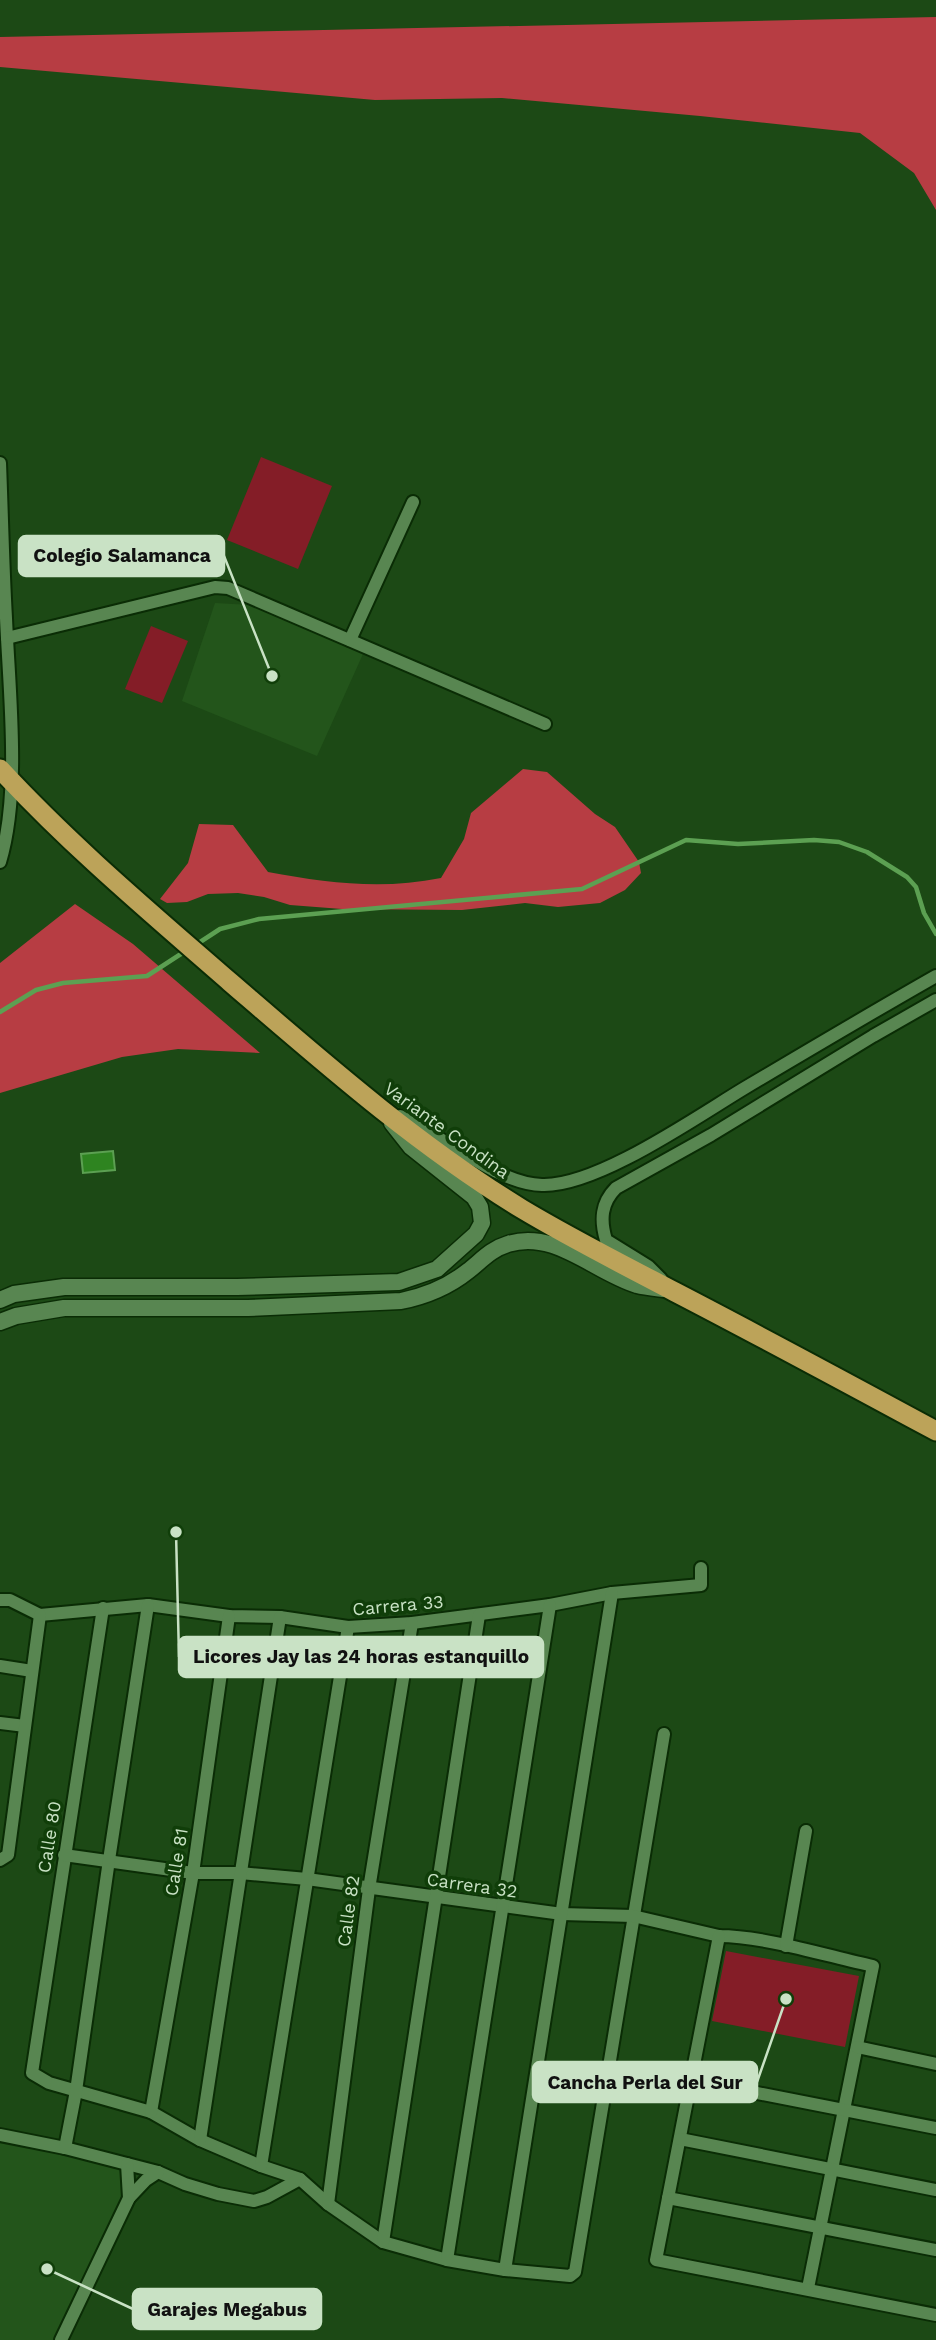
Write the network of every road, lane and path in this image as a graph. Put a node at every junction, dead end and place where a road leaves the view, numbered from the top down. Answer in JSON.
{"nodes":[{"id":1,"x":0,"y":463,"type":"edge"},
{"id":2,"x":413,"y":502,"type":"dead end"},
{"id":3,"x":7,"y":638,"type":"junction"},
{"id":4,"x":350,"y":640,"type":"junction"},
{"id":5,"x":545,"y":724,"type":"dead end"},
{"id":6,"x":6,"y":775,"type":"edge"},
{"id":7,"x":0,"y":862,"type":"edge"},
{"id":8,"x":936,"y":976,"type":"edge"},
{"id":9,"x":936,"y":1000,"type":"edge"},
{"id":10,"x":380,"y":1107,"type":"junction"},
{"id":11,"x":628,"y":1156,"type":"junction"},
{"id":12,"x":638,"y":1174,"type":"junction"},
{"id":13,"x":399,"y":1282,"type":"junction"},
{"id":14,"x":673,"y":1290,"type":"junction"},
{"id":15,"x":0,"y":1300,"type":"edge"},
{"id":16,"x":401,"y":1301,"type":"junction"},
{"id":17,"x":0,"y":1322,"type":"edge"},
{"id":18,"x":936,"y":1431,"type":"edge"},
{"id":19,"x":701,"y":1568,"type":"dead end"},
{"id":20,"x":612,"y":1593,"type":"junction"},
{"id":21,"x":0,"y":1600,"type":"edge"},
{"id":22,"x":149,"y":1605,"type":"junction"},
{"id":23,"x":550,"y":1605,"type":"junction"},
{"id":24,"x":103,"y":1608,"type":"junction"},
{"id":25,"x":40,"y":1615,"type":"junction"},
{"id":26,"x":479,"y":1615,"type":"junction"},
{"id":27,"x":229,"y":1616,"type":"junction"},
{"id":28,"x":280,"y":1617,"type":"junction"},
{"id":29,"x":412,"y":1623,"type":"junction"},
{"id":30,"x":348,"y":1627,"type":"junction"},
{"id":31,"x":0,"y":1666,"type":"edge"},
{"id":32,"x":32,"y":1671,"type":"junction"},
{"id":33,"x":0,"y":1723,"type":"edge"},
{"id":34,"x":25,"y":1726,"type":"junction"},
{"id":35,"x":664,"y":1734,"type":"dead end"},
{"id":36,"x":0,"y":1797,"type":"edge"},
{"id":37,"x":15,"y":1800,"type":"junction"},
{"id":38,"x":806,"y":1831,"type":"dead end"},
{"id":39,"x":64,"y":1855,"type":"junction"},
{"id":40,"x":0,"y":1860,"type":"edge"},
{"id":41,"x":109,"y":1860,"type":"junction"},
{"id":42,"x":192,"y":1873,"type":"junction"},
{"id":43,"x":240,"y":1873,"type":"junction"},
{"id":44,"x":307,"y":1879,"type":"junction"},
{"id":45,"x":369,"y":1889,"type":"junction"},
{"id":46,"x":435,"y":1898,"type":"junction"},
{"id":47,"x":501,"y":1907,"type":"junction"},
{"id":48,"x":562,"y":1914,"type":"junction"},
{"id":49,"x":633,"y":1916,"type":"junction"},
{"id":50,"x":719,"y":1936,"type":"junction"},
{"id":51,"x":786,"y":1946,"type":"junction"},
{"id":52,"x":857,"y":2047,"type":"junction"},
{"id":53,"x":936,"y":2064,"type":"edge"},
{"id":54,"x":691,"y":2080,"type":"junction"},
{"id":55,"x":76,"y":2091,"type":"junction"},
{"id":56,"x":844,"y":2110,"type":"junction"},
{"id":57,"x":151,"y":2112,"type":"junction"},
{"id":58,"x":936,"y":2128,"type":"edge"},
{"id":59,"x":0,"y":2135,"type":"edge"},
{"id":60,"x":680,"y":2139,"type":"junction"},
{"id":61,"x":200,"y":2140,"type":"junction"},
{"id":62,"x":65,"y":2148,"type":"junction"},
{"id":63,"x":127,"y":2164,"type":"junction"},
{"id":64,"x":261,"y":2166,"type":"junction"},
{"id":65,"x":832,"y":2169,"type":"junction"},
{"id":66,"x":158,"y":2172,"type":"junction"},
{"id":67,"x":300,"y":2179,"type":"junction"},
{"id":68,"x":936,"y":2190,"type":"edge"},
{"id":69,"x":129,"y":2198,"type":"junction"},
{"id":70,"x":668,"y":2198,"type":"junction"},
{"id":71,"x":328,"y":2204,"type":"junction"},
{"id":72,"x":821,"y":2227,"type":"junction"},
{"id":73,"x":383,"y":2242,"type":"junction"},
{"id":74,"x":936,"y":2250,"type":"edge"},
{"id":75,"x":447,"y":2260,"type":"junction"},
{"id":76,"x":505,"y":2270,"type":"junction"},
{"id":77,"x":808,"y":2288,"type":"junction"},
{"id":78,"x":936,"y":2315,"type":"edge"},
{"id":79,"x":61,"y":2340,"type":"edge"}],
"edges":[{"from":1,"to":3,"type":"street"},
{"from":2,"to":4,"type":"street"},
{"from":3,"to":4,"type":"street"},
{"from":3,"to":6,"type":"street"},
{"from":4,"to":5,"type":"street"},
{"from":6,"to":7,"type":"street"},
{"from":6,"to":10,"type":"highway","name":"Variante Condina"},
{"from":8,"to":11,"type":"street"},
{"from":9,"to":12,"type":"street"},
{"from":10,"to":11,"type":"street"},
{"from":10,"to":13,"type":"street"},
{"from":10,"to":14,"type":"highway","name":"Variante Condina"},
{"from":11,"to":12,"type":"street"},
{"from":12,"to":14,"type":"street"},
{"from":13,"to":15,"type":"street"},
{"from":13,"to":16,"type":"street"},
{"from":14,"to":16,"type":"street"},
{"from":14,"to":18,"type":"highway","name":"Variante Condina"},
{"from":16,"to":17,"type":"street"},
{"from":19,"to":20,"type":"street","name":"Carrera 33"},
{"from":20,"to":23,"type":"street","name":"Carrera 33"},
{"from":20,"to":48,"type":"street"},
{"from":21,"to":25,"type":"street"},
{"from":22,"to":24,"type":"street","name":"Carrera 33"},
{"from":22,"to":27,"type":"street","name":"Carrera 33"},
{"from":22,"to":41,"type":"street"},
{"from":23,"to":26,"type":"street","name":"Carrera 33"},
{"from":23,"to":47,"type":"street"},
{"from":24,"to":25,"type":"street","name":"Carrera 33"},
{"from":24,"to":39,"type":"street","name":"Calle 80"},
{"from":25,"to":32,"type":"street"},
{"from":26,"to":29,"type":"street","name":"Carrera 33"},
{"from":26,"to":46,"type":"street"},
{"from":27,"to":28,"type":"street","name":"Carrera 33"},
{"from":27,"to":42,"type":"street","name":"Calle 81"},
{"from":28,"to":30,"type":"street","name":"Carrera 33"},
{"from":28,"to":43,"type":"street"},
{"from":29,"to":30,"type":"street","name":"Carrera 33"},
{"from":29,"to":45,"type":"street","name":"Calle 82"},
{"from":30,"to":44,"type":"street"},
{"from":31,"to":32,"type":"street"},
{"from":32,"to":34,"type":"street"},
{"from":33,"to":34,"type":"street"},
{"from":34,"to":37,"type":"street"},
{"from":35,"to":49,"type":"street"},
{"from":36,"to":37,"type":"street"},
{"from":37,"to":40,"type":"street"},
{"from":38,"to":51,"type":"street"},
{"from":39,"to":41,"type":"street","name":"Carrera 32"},
{"from":39,"to":55,"type":"street","name":"Calle 80"},
{"from":41,"to":42,"type":"street","name":"Carrera 32"},
{"from":41,"to":55,"type":"street"},
{"from":42,"to":43,"type":"street","name":"Carrera 32"},
{"from":42,"to":57,"type":"street","name":"Calle 81"},
{"from":43,"to":44,"type":"street","name":"Carrera 32"},
{"from":43,"to":61,"type":"street"},
{"from":44,"to":45,"type":"street","name":"Carrera 32"},
{"from":44,"to":64,"type":"street"},
{"from":45,"to":46,"type":"street","name":"Carrera 32"},
{"from":45,"to":71,"type":"street","name":"Calle 82"},
{"from":46,"to":47,"type":"street","name":"Carrera 32"},
{"from":46,"to":73,"type":"street"},
{"from":47,"to":48,"type":"street","name":"Carrera 32"},
{"from":47,"to":75,"type":"street"},
{"from":48,"to":49,"type":"street","name":"Carrera 32"},
{"from":48,"to":76,"type":"street"},
{"from":49,"to":50,"type":"street","name":"Carrera 32"},
{"from":49,"to":76,"type":"street"},
{"from":50,"to":51,"type":"street","name":"Carrera 32"},
{"from":50,"to":54,"type":"street"},
{"from":51,"to":52,"type":"street","name":"Carrera 32"},
{"from":52,"to":53,"type":"street"},
{"from":52,"to":56,"type":"street"},
{"from":54,"to":56,"type":"street"},
{"from":54,"to":60,"type":"street"},
{"from":55,"to":57,"type":"street"},
{"from":55,"to":62,"type":"street"},
{"from":56,"to":58,"type":"street"},
{"from":56,"to":65,"type":"street"},
{"from":57,"to":61,"type":"street"},
{"from":59,"to":62,"type":"street"},
{"from":60,"to":65,"type":"street"},
{"from":60,"to":70,"type":"street"},
{"from":61,"to":64,"type":"street"},
{"from":62,"to":63,"type":"street"},
{"from":63,"to":66,"type":"street"},
{"from":63,"to":69,"type":"street"},
{"from":64,"to":67,"type":"street"},
{"from":65,"to":68,"type":"street"},
{"from":65,"to":72,"type":"street"},
{"from":66,"to":67,"type":"street"},
{"from":66,"to":69,"type":"street"},
{"from":67,"to":71,"type":"street"},
{"from":69,"to":79,"type":"street"},
{"from":70,"to":72,"type":"street"},
{"from":70,"to":77,"type":"street"},
{"from":71,"to":73,"type":"street"},
{"from":72,"to":74,"type":"street"},
{"from":72,"to":77,"type":"street"},
{"from":73,"to":75,"type":"street"},
{"from":75,"to":76,"type":"street"},
{"from":77,"to":78,"type":"street"}]}
